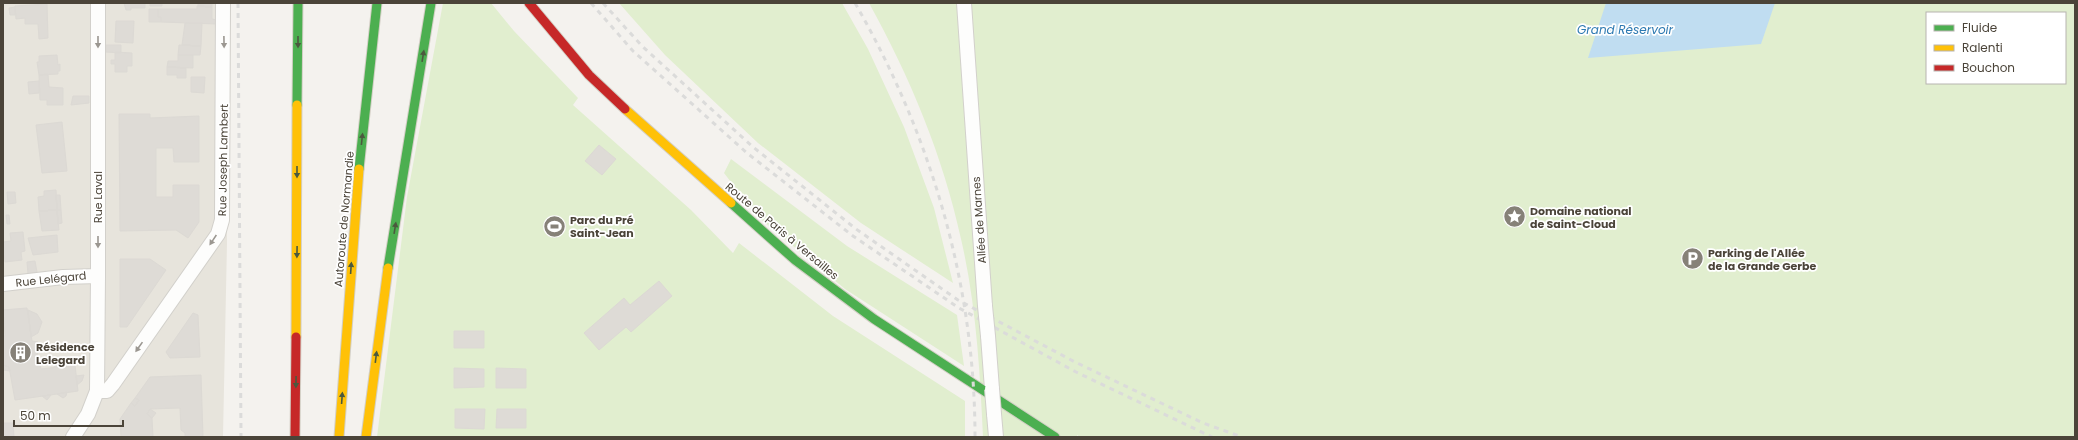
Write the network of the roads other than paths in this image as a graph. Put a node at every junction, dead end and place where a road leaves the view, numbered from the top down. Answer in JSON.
{"nodes":[{"id":1,"x":98,"y":3,"type":"edge"},
{"id":2,"x":223,"y":3,"type":"edge"},
{"id":3,"x":298,"y":3,"type":"edge"},
{"id":4,"x":377,"y":3,"type":"edge"},
{"id":5,"x":431,"y":3,"type":"edge"},
{"id":6,"x":529,"y":3,"type":"edge"},
{"id":7,"x":964,"y":3,"type":"edge"},
{"id":8,"x":98,"y":276,"type":"junction"},
{"id":9,"x":3,"y":284,"type":"edge"},
{"id":10,"x":97,"y":391,"type":"junction"},
{"id":11,"x":72,"y":437,"type":"edge"},
{"id":12,"x":295,"y":437,"type":"edge"},
{"id":13,"x":339,"y":437,"type":"edge"},
{"id":14,"x":366,"y":437,"type":"edge"},
{"id":15,"x":996,"y":437,"type":"edge"},
{"id":16,"x":1055,"y":437,"type":"edge"}],
"edges":[{"from":1,"to":8,"type":"street","name":"Rue Laval","one_way":true},
{"from":2,"to":10,"type":"street","name":"Rue Joseph Lambert","one_way":true},
{"from":3,"to":12,"type":"main road","one_way":true},
{"from":13,"to":4,"type":"main road","name":"Autoroute de Normandie","one_way":true},
{"from":14,"to":5,"type":"main road","one_way":true},
{"from":6,"to":16,"type":"main road","name":"Route de Paris à Versailles"},
{"from":7,"to":15,"type":"street","name":"Allée de Marnes","bridge":true},
{"from":8,"to":9,"type":"street","name":"Rue Lelégard"},
{"from":8,"to":10,"type":"street","name":"Rue Laval"},
{"from":10,"to":11,"type":"street"}]}
